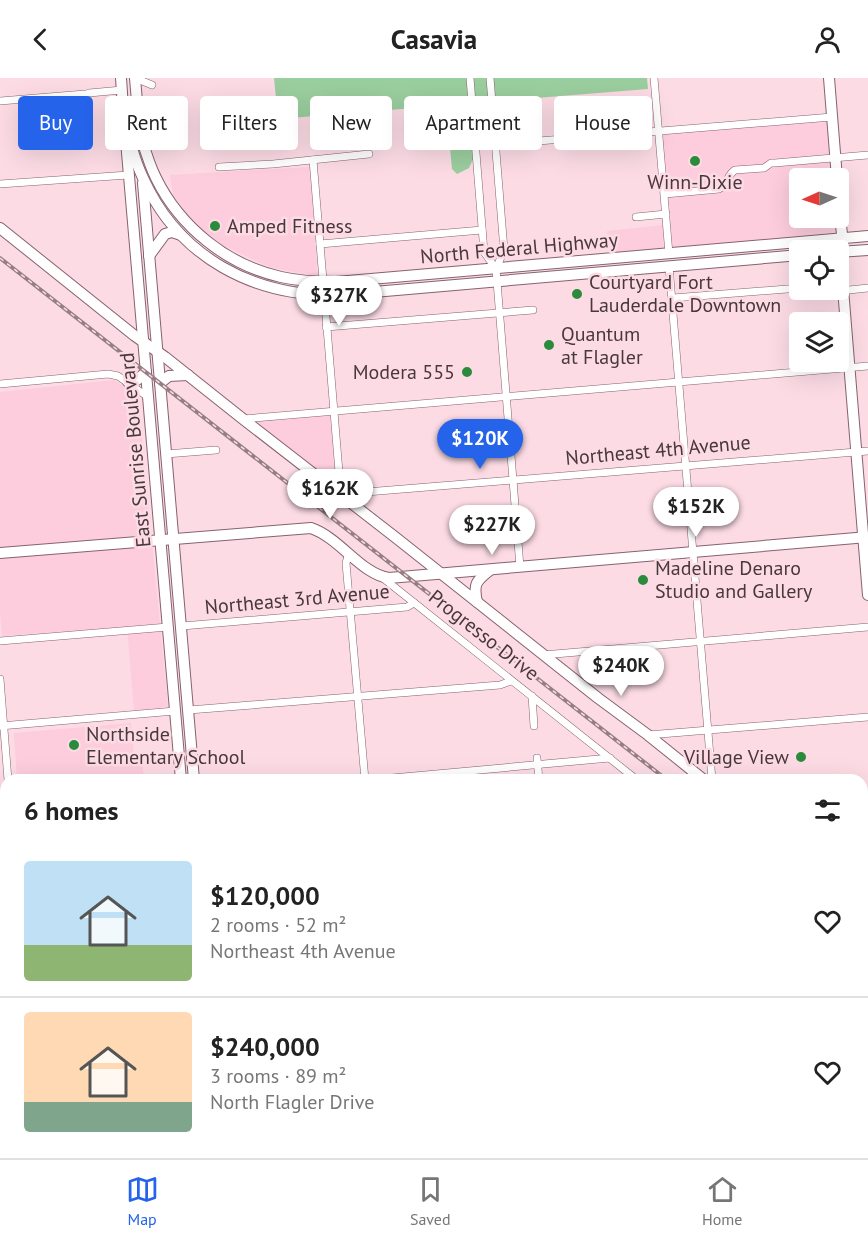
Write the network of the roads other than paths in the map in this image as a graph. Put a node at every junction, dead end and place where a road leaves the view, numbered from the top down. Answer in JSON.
{"nodes":[{"id":1,"x":121,"y":78,"type":"edge"},
{"id":2,"x":470,"y":78,"type":"edge"},
{"id":3,"x":490,"y":78,"type":"edge"},
{"id":4,"x":654,"y":78,"type":"edge"},
{"id":5,"x":829,"y":78,"type":"edge"},
{"id":6,"x":135,"y":82,"type":"edge"},
{"id":7,"x":152,"y":86,"type":"dead end"},
{"id":8,"x":122,"y":90,"type":"junction"},
{"id":9,"x":122,"y":96,"type":"edge"},
{"id":10,"x":472,"y":96,"type":"edge"},
{"id":11,"x":492,"y":96,"type":"edge"},
{"id":12,"x":0,"y":101,"type":"edge"},
{"id":13,"x":832,"y":117,"type":"junction"},
{"id":14,"x":660,"y":130,"type":"junction"},
{"id":15,"x":542,"y":141,"type":"edge"},
{"id":16,"x":126,"y":150,"type":"edge"},
{"id":17,"x":133,"y":150,"type":"edge"},
{"id":18,"x":141,"y":150,"type":"edge"},
{"id":19,"x":146,"y":150,"type":"edge"},
{"id":20,"x":476,"y":150,"type":"edge"},
{"id":21,"x":496,"y":150,"type":"edge"},
{"id":22,"x":369,"y":154,"type":"dead end"},
{"id":23,"x":868,"y":155,"type":"edge"},
{"id":24,"x":835,"y":158,"type":"junction"},
{"id":25,"x":313,"y":160,"type":"junction"},
{"id":26,"x":219,"y":167,"type":"dead end"},
{"id":27,"x":836,"y":168,"type":"edge"},
{"id":28,"x":128,"y":175,"type":"junction"},
{"id":29,"x":143,"y":178,"type":"junction"},
{"id":30,"x":0,"y":184,"type":"edge"},
{"id":31,"x":665,"y":194,"type":"junction"},
{"id":32,"x":666,"y":214,"type":"junction"},
{"id":33,"x":636,"y":217,"type":"dead end"},
{"id":34,"x":0,"y":228,"type":"edge"},
{"id":35,"x":841,"y":228,"type":"edge"},
{"id":36,"x":482,"y":230,"type":"junction"},
{"id":37,"x":183,"y":236,"type":"junction"},
{"id":38,"x":868,"y":236,"type":"edge"},
{"id":39,"x":842,"y":238,"type":"junction"},
{"id":40,"x":320,"y":244,"type":"junction"},
{"id":41,"x":868,"y":250,"type":"edge"},
{"id":42,"x":849,"y":251,"type":"edge"},
{"id":43,"x":686,"y":252,"type":"junction"},
{"id":44,"x":669,"y":254,"type":"junction"},
{"id":45,"x":149,"y":256,"type":"junction"},
{"id":46,"x":789,"y":256,"type":"edge"},
{"id":47,"x":669,"y":266,"type":"junction"},
{"id":48,"x":496,"y":268,"type":"junction"},
{"id":49,"x":647,"y":268,"type":"junction"},
{"id":50,"x":497,"y":281,"type":"junction"},
{"id":51,"x":323,"y":282,"type":"junction"},
{"id":52,"x":849,"y":286,"type":"edge"},
{"id":53,"x":868,"y":288,"type":"edge"},
{"id":54,"x":789,"y":289,"type":"edge"},
{"id":55,"x":324,"y":295,"type":"junction"},
{"id":56,"x":672,"y":298,"type":"junction"},
{"id":57,"x":845,"y":300,"type":"edge"},
{"id":58,"x":533,"y":310,"type":"dead end"},
{"id":59,"x":500,"y":314,"type":"junction"},
{"id":60,"x":326,"y":327,"type":"junction"},
{"id":61,"x":143,"y":342,"type":"junction"},
{"id":62,"x":158,"y":352,"type":"junction"},
{"id":63,"x":868,"y":366,"type":"edge"},
{"id":64,"x":852,"y":367,"type":"junction"},
{"id":65,"x":146,"y":372,"type":"junction"},
{"id":66,"x":188,"y":375,"type":"junction"},
{"id":67,"x":128,"y":382,"type":"junction"},
{"id":68,"x":679,"y":382,"type":"junction"},
{"id":69,"x":160,"y":383,"type":"junction"},
{"id":70,"x":0,"y":384,"type":"edge"},
{"id":71,"x":148,"y":397,"type":"junction"},
{"id":72,"x":507,"y":397,"type":"junction"},
{"id":73,"x":334,"y":411,"type":"junction"},
{"id":74,"x":163,"y":417,"type":"junction"},
{"id":75,"x":243,"y":419,"type":"junction"},
{"id":76,"x":216,"y":450,"type":"dead end"},
{"id":77,"x":862,"y":451,"type":"edge"},
{"id":78,"x":166,"y":454,"type":"junction"},
{"id":79,"x":686,"y":466,"type":"junction"},
{"id":80,"x":513,"y":479,"type":"junction"},
{"id":81,"x":344,"y":498,"type":"junction"},
{"id":82,"x":868,"y":524,"type":"edge"},
{"id":83,"x":174,"y":538,"type":"junction"},
{"id":84,"x":866,"y":538,"type":"edge"},
{"id":85,"x":161,"y":539,"type":"junction"},
{"id":86,"x":693,"y":552,"type":"junction"},
{"id":87,"x":0,"y":553,"type":"edge"},
{"id":88,"x":349,"y":553,"type":"junction"},
{"id":89,"x":520,"y":567,"type":"junction"},
{"id":90,"x":490,"y":570,"type":"junction"},
{"id":91,"x":441,"y":574,"type":"junction"},
{"id":92,"x":381,"y":577,"type":"junction"},
{"id":93,"x":868,"y":595,"type":"edge"},
{"id":94,"x":477,"y":602,"type":"junction"},
{"id":95,"x":414,"y":603,"type":"junction"},
{"id":96,"x":350,"y":612,"type":"junction"},
{"id":97,"x":182,"y":626,"type":"junction"},
{"id":98,"x":168,"y":627,"type":"junction"},
{"id":99,"x":868,"y":627,"type":"edge"},
{"id":100,"x":0,"y":641,"type":"edge"},
{"id":101,"x":700,"y":641,"type":"junction"},
{"id":102,"x":543,"y":655,"type":"junction"},
{"id":103,"x":0,"y":679,"type":"edge"},
{"id":104,"x":511,"y":681,"type":"junction"},
{"id":105,"x":174,"y":693,"type":"junction"},
{"id":106,"x":532,"y":696,"type":"junction"},
{"id":107,"x":358,"y":697,"type":"junction"},
{"id":108,"x":189,"y":710,"type":"junction"},
{"id":109,"x":175,"y":711,"type":"junction"},
{"id":110,"x":868,"y":717,"type":"edge"},
{"id":111,"x":2,"y":726,"type":"edge"},
{"id":112,"x":534,"y":726,"type":"dead end"},
{"id":113,"x":708,"y":729,"type":"junction"},
{"id":114,"x":191,"y":731,"type":"junction"},
{"id":115,"x":648,"y":735,"type":"junction"},
{"id":116,"x":610,"y":758,"type":"junction"},
{"id":117,"x":537,"y":761,"type":"junction"},
{"id":118,"x":7,"y":774,"type":"edge"},
{"id":119,"x":180,"y":774,"type":"edge"},
{"id":120,"x":194,"y":774,"type":"edge"},
{"id":121,"x":364,"y":774,"type":"edge"},
{"id":122,"x":423,"y":774,"type":"edge"},
{"id":123,"x":538,"y":774,"type":"edge"},
{"id":124,"x":630,"y":774,"type":"edge"},
{"id":125,"x":697,"y":774,"type":"edge"},
{"id":126,"x":712,"y":774,"type":"edge"}],
"edges":[{"from":1,"to":8,"type":"main road"},
{"from":2,"to":10,"type":"street"},
{"from":3,"to":11,"type":"street"},
{"from":4,"to":14,"type":"street"},
{"from":5,"to":13,"type":"main road"},
{"from":6,"to":7,"type":"street"},
{"from":8,"to":9,"type":"main road"},
{"from":8,"to":12,"type":"street"},
{"from":13,"to":14,"type":"street"},
{"from":13,"to":24,"type":"main road"},
{"from":14,"to":15,"type":"street"},
{"from":14,"to":31,"type":"street"},
{"from":16,"to":28,"type":"main road","name":"East Sunrise Boulevard"},
{"from":17,"to":29,"type":"main road"},
{"from":18,"to":29,"type":"main road","name":"East Sunrise Boulevard"},
{"from":19,"to":51,"type":"main road","name":"North Federal Highway"},
{"from":20,"to":36,"type":"street"},
{"from":21,"to":48,"type":"street"},
{"from":22,"to":25,"type":"street"},
{"from":23,"to":24,"type":"street"},
{"from":24,"to":27,"type":"main road"},
{"from":24,"to":31,"type":"street"},
{"from":25,"to":26,"type":"street"},
{"from":25,"to":40,"type":"street"},
{"from":28,"to":30,"type":"street"},
{"from":28,"to":61,"type":"main road","name":"East Sunrise Boulevard"},
{"from":29,"to":37,"type":"main road","name":"North Federal Highway"},
{"from":29,"to":45,"type":"main road","name":"East Sunrise Boulevard"},
{"from":31,"to":32,"type":"street"},
{"from":32,"to":33,"type":"street"},
{"from":32,"to":44,"type":"street"},
{"from":34,"to":61,"type":"main road"},
{"from":35,"to":39,"type":"main road"},
{"from":36,"to":40,"type":"street"},
{"from":36,"to":48,"type":"street"},
{"from":37,"to":45,"type":"main road"},
{"from":37,"to":55,"type":"main road","name":"North Federal Highway"},
{"from":38,"to":39,"type":"main road","name":"North Federal Highway"},
{"from":39,"to":43,"type":"main road","name":"North Federal Highway"},
{"from":40,"to":51,"type":"street"},
{"from":41,"to":42,"type":"main road"},
{"from":43,"to":44,"type":"main road","name":"North Federal Highway"},
{"from":43,"to":47,"type":"main road"},
{"from":44,"to":48,"type":"main road","name":"North Federal Highway"},
{"from":44,"to":49,"type":"main road"},
{"from":45,"to":62,"type":"main road","name":"East Sunrise Boulevard"},
{"from":46,"to":47,"type":"main road","name":"North Federal Highway"},
{"from":47,"to":49,"type":"main road","name":"North Federal Highway"},
{"from":47,"to":56,"type":"street"},
{"from":48,"to":50,"type":"street"},
{"from":48,"to":51,"type":"main road","name":"North Federal Highway"},
{"from":49,"to":50,"type":"main road","name":"North Federal Highway"},
{"from":50,"to":55,"type":"main road","name":"North Federal Highway"},
{"from":50,"to":59,"type":"street"},
{"from":51,"to":55,"type":"street"},
{"from":52,"to":53,"type":"street"},
{"from":54,"to":56,"type":"street"},
{"from":55,"to":60,"type":"street"},
{"from":56,"to":68,"type":"street"},
{"from":57,"to":64,"type":"main road"},
{"from":58,"to":59,"type":"street"},
{"from":59,"to":60,"type":"street"},
{"from":59,"to":72,"type":"street"},
{"from":60,"to":73,"type":"street"},
{"from":61,"to":62,"type":"main road"},
{"from":61,"to":65,"type":"main road","name":"East Sunrise Boulevard"},
{"from":62,"to":66,"type":"main road"},
{"from":62,"to":69,"type":"main road","name":"East Sunrise Boulevard"},
{"from":63,"to":64,"type":"street"},
{"from":64,"to":68,"type":"street"},
{"from":64,"to":77,"type":"main road"},
{"from":65,"to":67,"type":"main road"},
{"from":65,"to":71,"type":"main road","name":"East Sunrise Boulevard"},
{"from":66,"to":69,"type":"main road"},
{"from":66,"to":75,"type":"main road"},
{"from":67,"to":70,"type":"street"},
{"from":67,"to":71,"type":"street"},
{"from":68,"to":72,"type":"street"},
{"from":68,"to":79,"type":"street"},
{"from":69,"to":74,"type":"main road","name":"East Sunrise Boulevard"},
{"from":71,"to":74,"type":"main road"},
{"from":71,"to":85,"type":"main road","name":"East Sunrise Boulevard"},
{"from":72,"to":73,"type":"street"},
{"from":72,"to":80,"type":"street"},
{"from":73,"to":75,"type":"street"},
{"from":73,"to":81,"type":"street"},
{"from":74,"to":78,"type":"main road","name":"East Sunrise Boulevard"},
{"from":75,"to":81,"type":"main road"},
{"from":76,"to":78,"type":"street"},
{"from":77,"to":79,"type":"street","name":"Northeast 4th Avenue"},
{"from":77,"to":82,"type":"main road"},
{"from":77,"to":84,"type":"main road"},
{"from":78,"to":83,"type":"main road","name":"East Sunrise Boulevard"},
{"from":79,"to":80,"type":"street","name":"Northeast 4th Avenue"},
{"from":79,"to":86,"type":"street"},
{"from":80,"to":81,"type":"street","name":"Northeast 4th Avenue"},
{"from":80,"to":89,"type":"street"},
{"from":81,"to":91,"type":"main road"},
{"from":83,"to":85,"type":"main road"},
{"from":83,"to":88,"type":"main road","name":"Progresso Drive"},
{"from":83,"to":97,"type":"main road","name":"East Sunrise Boulevard"},
{"from":84,"to":86,"type":"main road","name":"Northeast 3rd Avenue"},
{"from":84,"to":93,"type":"main road"},
{"from":85,"to":87,"type":"main road"},
{"from":85,"to":98,"type":"main road","name":"East Sunrise Boulevard"},
{"from":86,"to":89,"type":"main road","name":"Northeast 3rd Avenue"},
{"from":86,"to":101,"type":"street"},
{"from":88,"to":92,"type":"main road","name":"Progresso Drive"},
{"from":88,"to":96,"type":"street"},
{"from":89,"to":90,"type":"main road","name":"Northeast 3rd Avenue"},
{"from":90,"to":91,"type":"main road","name":"Northeast 3rd Avenue"},
{"from":90,"to":94,"type":"main road"},
{"from":91,"to":92,"type":"main road","name":"Northeast 3rd Avenue"},
{"from":91,"to":94,"type":"main road"},
{"from":92,"to":95,"type":"street","name":"Progresso Drive"},
{"from":94,"to":102,"type":"main road"},
{"from":95,"to":96,"type":"street","name":"Northeast 3rd Avenue"},
{"from":95,"to":104,"type":"street","name":"Progresso Drive"},
{"from":96,"to":97,"type":"street","name":"Northeast 3rd Avenue"},
{"from":96,"to":107,"type":"street"},
{"from":97,"to":108,"type":"main road","name":"East Sunrise Boulevard"},
{"from":98,"to":100,"type":"street"},
{"from":98,"to":105,"type":"main road","name":"East Sunrise Boulevard"},
{"from":99,"to":101,"type":"street"},
{"from":101,"to":102,"type":"street"},
{"from":101,"to":113,"type":"street"},
{"from":102,"to":115,"type":"main road"},
{"from":103,"to":111,"type":"street"},
{"from":104,"to":106,"type":"street","name":"Progresso Drive"},
{"from":104,"to":107,"type":"street"},
{"from":105,"to":108,"type":"main road"},
{"from":105,"to":109,"type":"main road","name":"East Sunrise Boulevard"},
{"from":106,"to":112,"type":"street"},
{"from":106,"to":116,"type":"street","name":"Progresso Drive"},
{"from":107,"to":108,"type":"street"},
{"from":107,"to":121,"type":"street"},
{"from":108,"to":114,"type":"main road","name":"East Sunrise Boulevard"},
{"from":109,"to":111,"type":"street"},
{"from":109,"to":114,"type":"main road"},
{"from":109,"to":119,"type":"main road","name":"East Sunrise Boulevard"},
{"from":110,"to":113,"type":"street"},
{"from":111,"to":118,"type":"street"},
{"from":113,"to":115,"type":"street"},
{"from":113,"to":126,"type":"street"},
{"from":114,"to":120,"type":"main road","name":"East Sunrise Boulevard"},
{"from":115,"to":125,"type":"main road"},
{"from":116,"to":117,"type":"street"},
{"from":116,"to":124,"type":"street","name":"Progresso Drive"},
{"from":117,"to":122,"type":"street"},
{"from":117,"to":123,"type":"street"}]}
